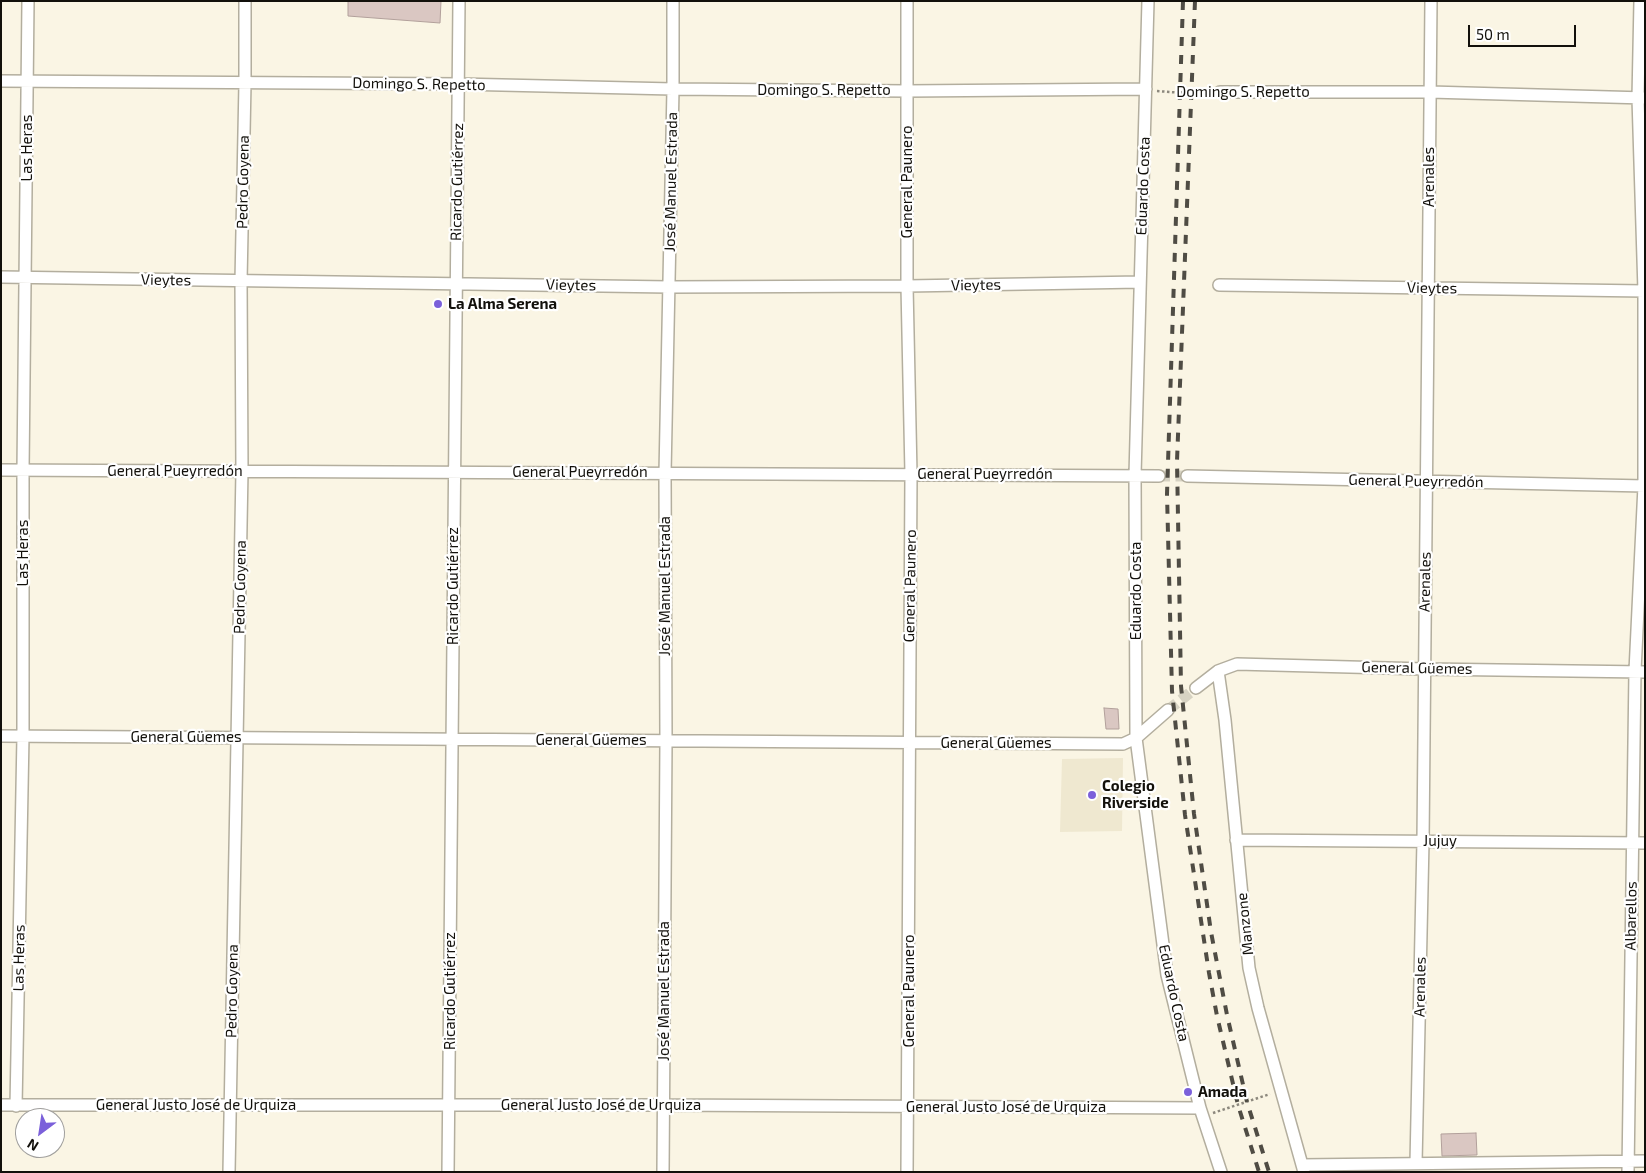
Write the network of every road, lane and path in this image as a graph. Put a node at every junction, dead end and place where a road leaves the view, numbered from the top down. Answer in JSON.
{"nodes":[{"id":1,"x":28,"y":1,"type":"edge"},
{"id":2,"x":245,"y":1,"type":"edge"},
{"id":3,"x":459,"y":1,"type":"edge"},
{"id":4,"x":673,"y":1,"type":"edge"},
{"id":5,"x":908,"y":1,"type":"edge"},
{"id":6,"x":1148,"y":1,"type":"edge"},
{"id":7,"x":1432,"y":1,"type":"edge"},
{"id":8,"x":1640,"y":1,"type":"edge"},
{"id":9,"x":1,"y":82,"type":"edge"},
{"id":10,"x":27,"y":82,"type":"junction"},
{"id":11,"x":245,"y":83,"type":"junction"},
{"id":12,"x":459,"y":84,"type":"junction"},
{"id":13,"x":673,"y":89,"type":"junction"},
{"id":14,"x":1146,"y":90,"type":"junction"},
{"id":15,"x":907,"y":91,"type":"junction"},
{"id":16,"x":1220,"y":92,"type":"joint"},
{"id":17,"x":1430,"y":92,"type":"junction"},
{"id":18,"x":1641,"y":98,"type":"edge"},
{"id":19,"x":1,"y":277,"type":"edge"},
{"id":20,"x":26,"y":278,"type":"junction"},
{"id":21,"x":241,"y":280,"type":"junction"},
{"id":22,"x":1140,"y":282,"type":"junction"},
{"id":23,"x":455,"y":284,"type":"junction"},
{"id":24,"x":1220,"y":285,"type":"dead end"},
{"id":25,"x":907,"y":286,"type":"junction"},
{"id":26,"x":669,"y":287,"type":"junction"},
{"id":27,"x":1428,"y":288,"type":"junction"},
{"id":28,"x":1644,"y":291,"type":"edge"},
{"id":29,"x":1,"y":470,"type":"edge"},
{"id":30,"x":23,"y":470,"type":"junction"},
{"id":31,"x":242,"y":471,"type":"junction"},
{"id":32,"x":454,"y":472,"type":"junction"},
{"id":33,"x":665,"y":473,"type":"junction"},
{"id":34,"x":912,"y":474,"type":"junction"},
{"id":35,"x":1135,"y":475,"type":"junction"},
{"id":36,"x":1159,"y":476,"type":"tunnel mouth"},
{"id":37,"x":1187,"y":476,"type":"tunnel mouth"},
{"id":38,"x":1426,"y":481,"type":"junction"},
{"id":39,"x":1644,"y":486,"type":"edge"},
{"id":40,"x":1424,"y":669,"type":"junction"},
{"id":41,"x":1218,"y":671,"type":"junction"},
{"id":42,"x":1640,"y":671,"type":"edge"},
{"id":43,"x":1196,"y":688,"type":"tunnel mouth"},
{"id":44,"x":1168,"y":710,"type":"tunnel mouth"},
{"id":45,"x":1,"y":736,"type":"edge"},
{"id":46,"x":23,"y":736,"type":"junction"},
{"id":47,"x":237,"y":738,"type":"junction"},
{"id":48,"x":1136,"y":738,"type":"junction"},
{"id":49,"x":452,"y":739,"type":"junction"},
{"id":50,"x":666,"y":741,"type":"junction"},
{"id":51,"x":909,"y":742,"type":"junction"},
{"id":52,"x":1236,"y":840,"type":"junction"},
{"id":53,"x":1423,"y":841,"type":"junction"},
{"id":54,"x":1632,"y":842,"type":"junction"},
{"id":55,"x":1645,"y":843,"type":"edge"},
{"id":56,"x":1281,"y":1090,"type":"junction"},
{"id":57,"x":1,"y":1105,"type":"edge"},
{"id":58,"x":449,"y":1105,"type":"junction"},
{"id":59,"x":664,"y":1105,"type":"junction"},
{"id":60,"x":16,"y":1106,"type":"junction"},
{"id":61,"x":230,"y":1106,"type":"junction"},
{"id":62,"x":909,"y":1107,"type":"junction"},
{"id":63,"x":1201,"y":1112,"type":"junction"},
{"id":64,"x":1645,"y":1161,"type":"edge"},
{"id":65,"x":1416,"y":1163,"type":"junction"},
{"id":66,"x":1628,"y":1167,"type":"edge"},
{"id":67,"x":1303,"y":1168,"type":"edge"},
{"id":68,"x":230,"y":1172,"type":"edge"},
{"id":69,"x":448,"y":1172,"type":"edge"},
{"id":70,"x":663,"y":1172,"type":"edge"},
{"id":71,"x":907,"y":1172,"type":"edge"},
{"id":72,"x":1221,"y":1172,"type":"edge"}],
"edges":[{"from":1,"to":10,"type":"street","name":"Las Heras"},
{"from":2,"to":11,"type":"street","name":"Pedro Goyena"},
{"from":3,"to":12,"type":"street","name":"Ricardo Gutiérrez"},
{"from":4,"to":13,"type":"street","name":"José Manuel Estrada"},
{"from":5,"to":15,"type":"street","name":"General Paunero"},
{"from":6,"to":14,"type":"street","name":"Eduardo Costa"},
{"from":7,"to":17,"type":"street","name":"Arenales"},
{"from":8,"to":18,"type":"street","name":"Albarellos"},
{"from":9,"to":10,"type":"street","name":"Domingo S. Repetto"},
{"from":10,"to":11,"type":"street","name":"Domingo S. Repetto"},
{"from":10,"to":20,"type":"street","name":"Las Heras"},
{"from":11,"to":12,"type":"street","name":"Domingo S. Repetto"},
{"from":11,"to":21,"type":"street","name":"Pedro Goyena"},
{"from":12,"to":13,"type":"street","name":"Domingo S. Repetto"},
{"from":12,"to":23,"type":"street","name":"Ricardo Gutiérrez"},
{"from":13,"to":15,"type":"street","name":"Domingo S. Repetto"},
{"from":13,"to":26,"type":"street","name":"José Manuel Estrada"},
{"from":14,"to":15,"type":"street","name":"Domingo S. Repetto"},
{"from":14,"to":16,"type":"path","name":"Domingo S. Repetto"},
{"from":14,"to":22,"type":"street","name":"Eduardo Costa"},
{"from":15,"to":25,"type":"street","name":"General Paunero"},
{"from":16,"to":17,"type":"street","name":"Domingo S. Repetto"},
{"from":17,"to":18,"type":"street","name":"Domingo S. Repetto"},
{"from":17,"to":27,"type":"street","name":"Arenales"},
{"from":18,"to":28,"type":"street","name":"Albarellos"},
{"from":19,"to":20,"type":"street","name":"Vieytes"},
{"from":20,"to":21,"type":"street","name":"Vieytes"},
{"from":20,"to":30,"type":"street","name":"Las Heras"},
{"from":21,"to":23,"type":"street","name":"Vieytes"},
{"from":21,"to":31,"type":"street","name":"Pedro Goyena"},
{"from":22,"to":25,"type":"street","name":"Vieytes"},
{"from":22,"to":35,"type":"street","name":"Eduardo Costa"},
{"from":23,"to":26,"type":"street","name":"Vieytes"},
{"from":23,"to":32,"type":"street","name":"Ricardo Gutiérrez"},
{"from":24,"to":27,"type":"street","name":"Vieytes"},
{"from":25,"to":26,"type":"street","name":"Vieytes"},
{"from":25,"to":34,"type":"street","name":"General Paunero"},
{"from":26,"to":33,"type":"street","name":"José Manuel Estrada"},
{"from":27,"to":28,"type":"street","name":"Vieytes"},
{"from":27,"to":38,"type":"street","name":"Arenales"},
{"from":28,"to":39,"type":"street","name":"Albarellos"},
{"from":29,"to":30,"type":"street","name":"General Pueyrredón"},
{"from":30,"to":31,"type":"street","name":"General Pueyrredón"},
{"from":30,"to":46,"type":"street","name":"Las Heras"},
{"from":31,"to":32,"type":"street","name":"General Pueyrredón"},
{"from":31,"to":47,"type":"street","name":"Pedro Goyena"},
{"from":32,"to":33,"type":"street","name":"General Pueyrredón"},
{"from":32,"to":49,"type":"street","name":"Ricardo Gutiérrez"},
{"from":33,"to":34,"type":"street","name":"General Pueyrredón"},
{"from":33,"to":50,"type":"street","name":"José Manuel Estrada"},
{"from":34,"to":35,"type":"street","name":"General Pueyrredón"},
{"from":34,"to":51,"type":"street","name":"General Paunero"},
{"from":35,"to":36,"type":"street","name":"General Pueyrredón"},
{"from":35,"to":48,"type":"street","name":"Eduardo Costa"},
{"from":37,"to":38,"type":"street","name":"General Pueyrredón"},
{"from":38,"to":39,"type":"street","name":"General Pueyrredón"},
{"from":38,"to":40,"type":"street","name":"Arenales"},
{"from":39,"to":42,"type":"street","name":"Albarellos"},
{"from":40,"to":41,"type":"street","name":"General Güemes"},
{"from":40,"to":42,"type":"street","name":"General Güemes"},
{"from":40,"to":53,"type":"street","name":"Arenales"},
{"from":41,"to":43,"type":"street","name":"General Güemes"},
{"from":41,"to":52,"type":"street","name":"Manzone"},
{"from":42,"to":54,"type":"street","name":"Albarellos"},
{"from":44,"to":48,"type":"street","name":"General Güemes"},
{"from":45,"to":46,"type":"street","name":"General Güemes"},
{"from":46,"to":47,"type":"street","name":"General Güemes"},
{"from":46,"to":60,"type":"street","name":"Las Heras"},
{"from":47,"to":49,"type":"street","name":"General Güemes"},
{"from":47,"to":61,"type":"street","name":"Pedro Goyena"},
{"from":48,"to":51,"type":"street","name":"General Güemes"},
{"from":48,"to":63,"type":"street","name":"Eduardo Costa"},
{"from":49,"to":50,"type":"street","name":"General Güemes"},
{"from":49,"to":58,"type":"street","name":"Ricardo Gutiérrez"},
{"from":50,"to":51,"type":"street","name":"General Güemes"},
{"from":50,"to":59,"type":"street","name":"José Manuel Estrada"},
{"from":51,"to":62,"type":"street","name":"General Paunero"},
{"from":52,"to":53,"type":"street","name":"Jujuy"},
{"from":52,"to":56,"type":"street","name":"Manzone"},
{"from":53,"to":54,"type":"street","name":"Jujuy"},
{"from":53,"to":65,"type":"street","name":"Arenales"},
{"from":54,"to":55,"type":"street","name":"Jujuy"},
{"from":54,"to":66,"type":"street","name":"Albarellos"},
{"from":56,"to":63,"type":"path"},
{"from":56,"to":67,"type":"street","name":"Manzone"},
{"from":57,"to":60,"type":"street","name":"General Justo José de Urquiza"},
{"from":58,"to":59,"type":"street","name":"General Justo José de Urquiza"},
{"from":58,"to":61,"type":"street","name":"General Justo José de Urquiza"},
{"from":58,"to":69,"type":"street","name":"Ricardo Gutiérrez"},
{"from":59,"to":62,"type":"street","name":"General Justo José de Urquiza"},
{"from":59,"to":70,"type":"street","name":"José Manuel Estrada"},
{"from":60,"to":61,"type":"street","name":"General Justo José de Urquiza"},
{"from":61,"to":68,"type":"street","name":"Pedro Goyena"},
{"from":62,"to":63,"type":"street","name":"General Justo José de Urquiza"},
{"from":62,"to":71,"type":"street","name":"General Paunero"},
{"from":63,"to":72,"type":"street","name":"Eduardo Costa"},
{"from":64,"to":66,"type":"street"},
{"from":65,"to":66,"type":"street"},
{"from":65,"to":67,"type":"street"}]}
